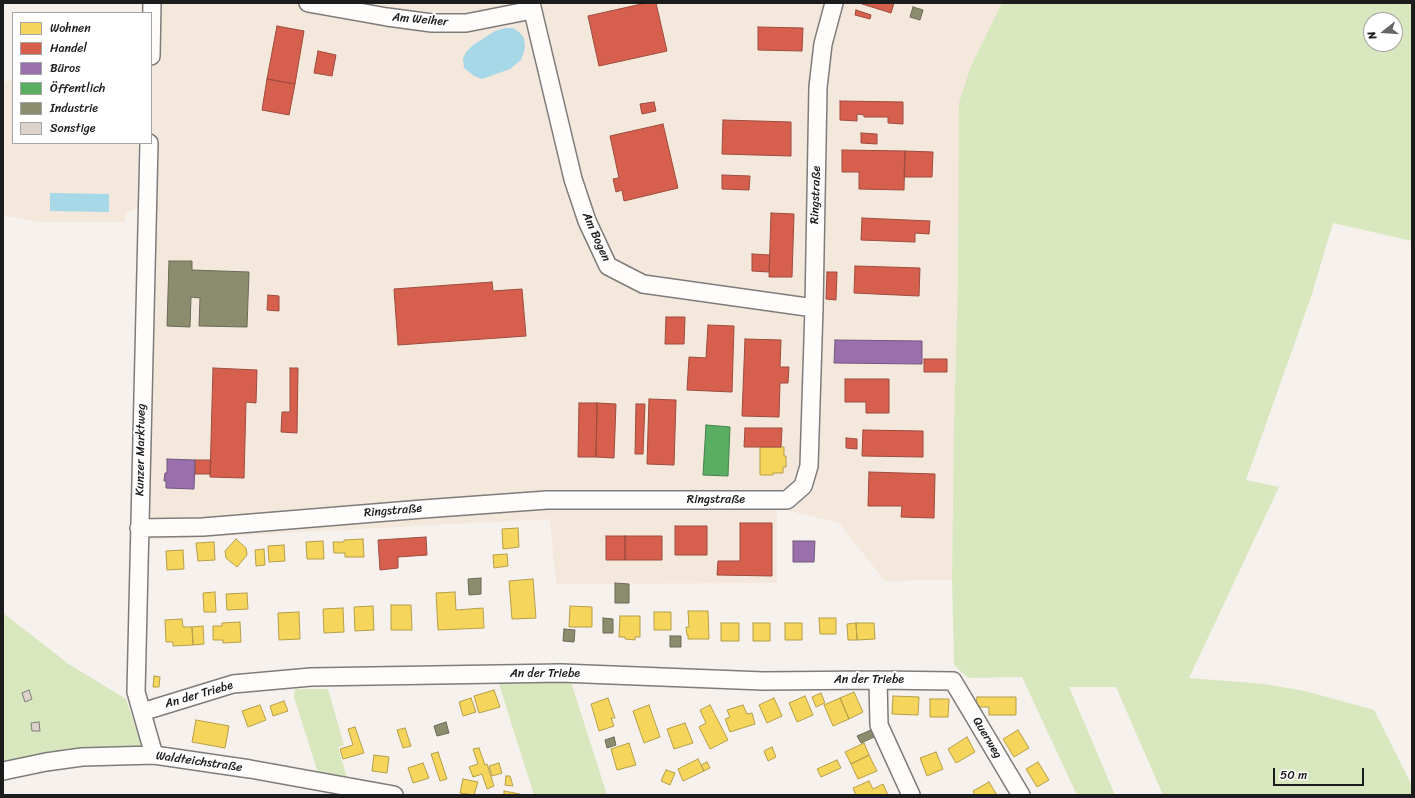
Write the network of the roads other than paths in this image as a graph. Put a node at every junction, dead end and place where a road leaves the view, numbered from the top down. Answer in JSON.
{"nodes":[{"id":1,"x":308,"y":3,"type":"edge"},
{"id":2,"x":834,"y":3,"type":"edge"},
{"id":3,"x":531,"y":6,"type":"edge"},
{"id":4,"x":149,"y":144,"type":"edge"},
{"id":5,"x":814,"y":308,"type":"junction"},
{"id":6,"x":139,"y":528,"type":"junction"},
{"id":7,"x":878,"y":680,"type":"junction"},
{"id":8,"x":953,"y":681,"type":"joint"},
{"id":9,"x":142,"y":712,"type":"junction"},
{"id":10,"x":154,"y":755,"type":"junction"},
{"id":11,"x":3,"y":771,"type":"edge"},
{"id":12,"x":394,"y":795,"type":"edge"},
{"id":13,"x":910,"y":795,"type":"edge"},
{"id":14,"x":1021,"y":795,"type":"edge"}],
"edges":[{"from":1,"to":3,"type":"street","name":"Am Weiher"},
{"from":2,"to":5,"type":"street","name":"Ringstraße"},
{"from":3,"to":5,"type":"street","name":"Am Bogen"},
{"from":4,"to":6,"type":"street","name":"Kunzer Marktweg"},
{"from":5,"to":6,"type":"street","name":"Ringstraße"},
{"from":6,"to":9,"type":"street","name":"Kunzer Marktweg"},
{"from":7,"to":8,"type":"street","name":"An der Triebe"},
{"from":7,"to":9,"type":"street","name":"An der Triebe"},
{"from":7,"to":13,"type":"street"},
{"from":8,"to":14,"type":"street","name":"Querweg"},
{"from":9,"to":10,"type":"street","name":"Kunzer Marktweg"},
{"from":10,"to":11,"type":"street","name":"Waldteichstraße"},
{"from":10,"to":12,"type":"street","name":"Waldteichstraße"}]}
